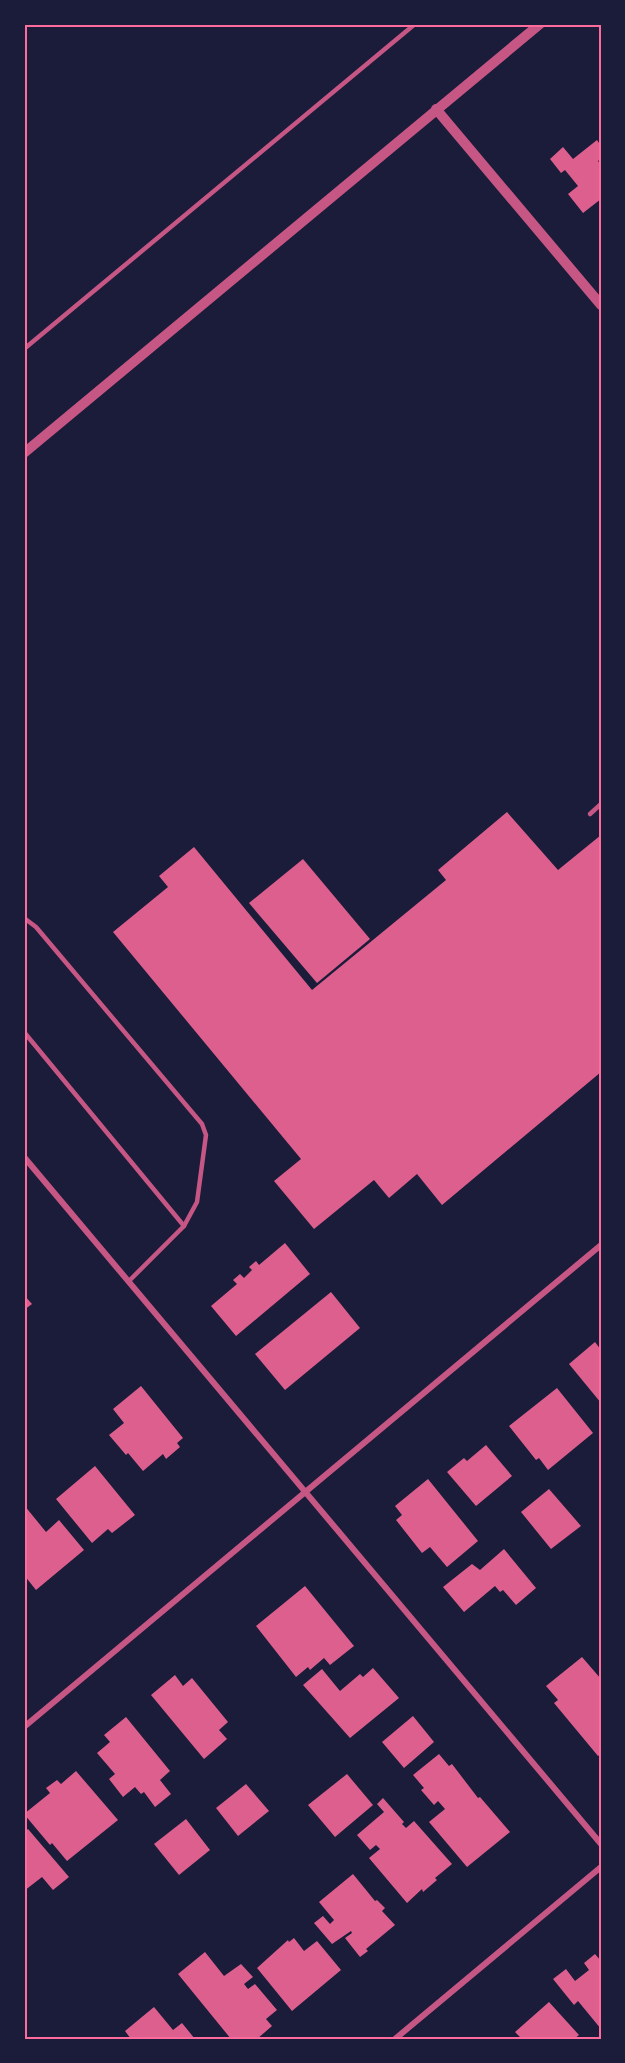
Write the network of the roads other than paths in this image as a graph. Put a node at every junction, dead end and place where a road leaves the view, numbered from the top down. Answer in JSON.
{"nodes":[{"id":1,"x":415,"y":24,"type":"edge"},
{"id":2,"x":540,"y":24,"type":"edge"},
{"id":3,"x":436,"y":110,"type":"junction"},
{"id":4,"x":601,"y":305,"type":"edge"},
{"id":5,"x":24,"y":349,"type":"edge"},
{"id":6,"x":24,"y":453,"type":"edge"},
{"id":7,"x":601,"y":804,"type":"edge"},
{"id":8,"x":590,"y":814,"type":"dead end"},
{"id":9,"x":24,"y":918,"type":"edge"},
{"id":10,"x":24,"y":1032,"type":"edge"},
{"id":11,"x":24,"y":1157,"type":"edge"},
{"id":12,"x":184,"y":1226,"type":"junction"},
{"id":13,"x":601,"y":1245,"type":"edge"},
{"id":14,"x":129,"y":1281,"type":"junction"},
{"id":15,"x":306,"y":1492,"type":"junction"},
{"id":16,"x":24,"y":1727,"type":"edge"},
{"id":17,"x":601,"y":1844,"type":"edge"},
{"id":18,"x":601,"y":1867,"type":"edge"},
{"id":19,"x":395,"y":2039,"type":"edge"}],
"edges":[{"from":1,"to":5,"type":"lane"},
{"from":2,"to":3,"type":"street"},
{"from":3,"to":4,"type":"street"},
{"from":3,"to":6,"type":"street"},
{"from":7,"to":8,"type":"lane"},
{"from":9,"to":12,"type":"lane"},
{"from":10,"to":12,"type":"lane"},
{"from":11,"to":14,"type":"street"},
{"from":12,"to":14,"type":"lane"},
{"from":13,"to":15,"type":"street"},
{"from":14,"to":15,"type":"street"},
{"from":15,"to":16,"type":"street"},
{"from":15,"to":17,"type":"street"},
{"from":18,"to":19,"type":"street"}]}
